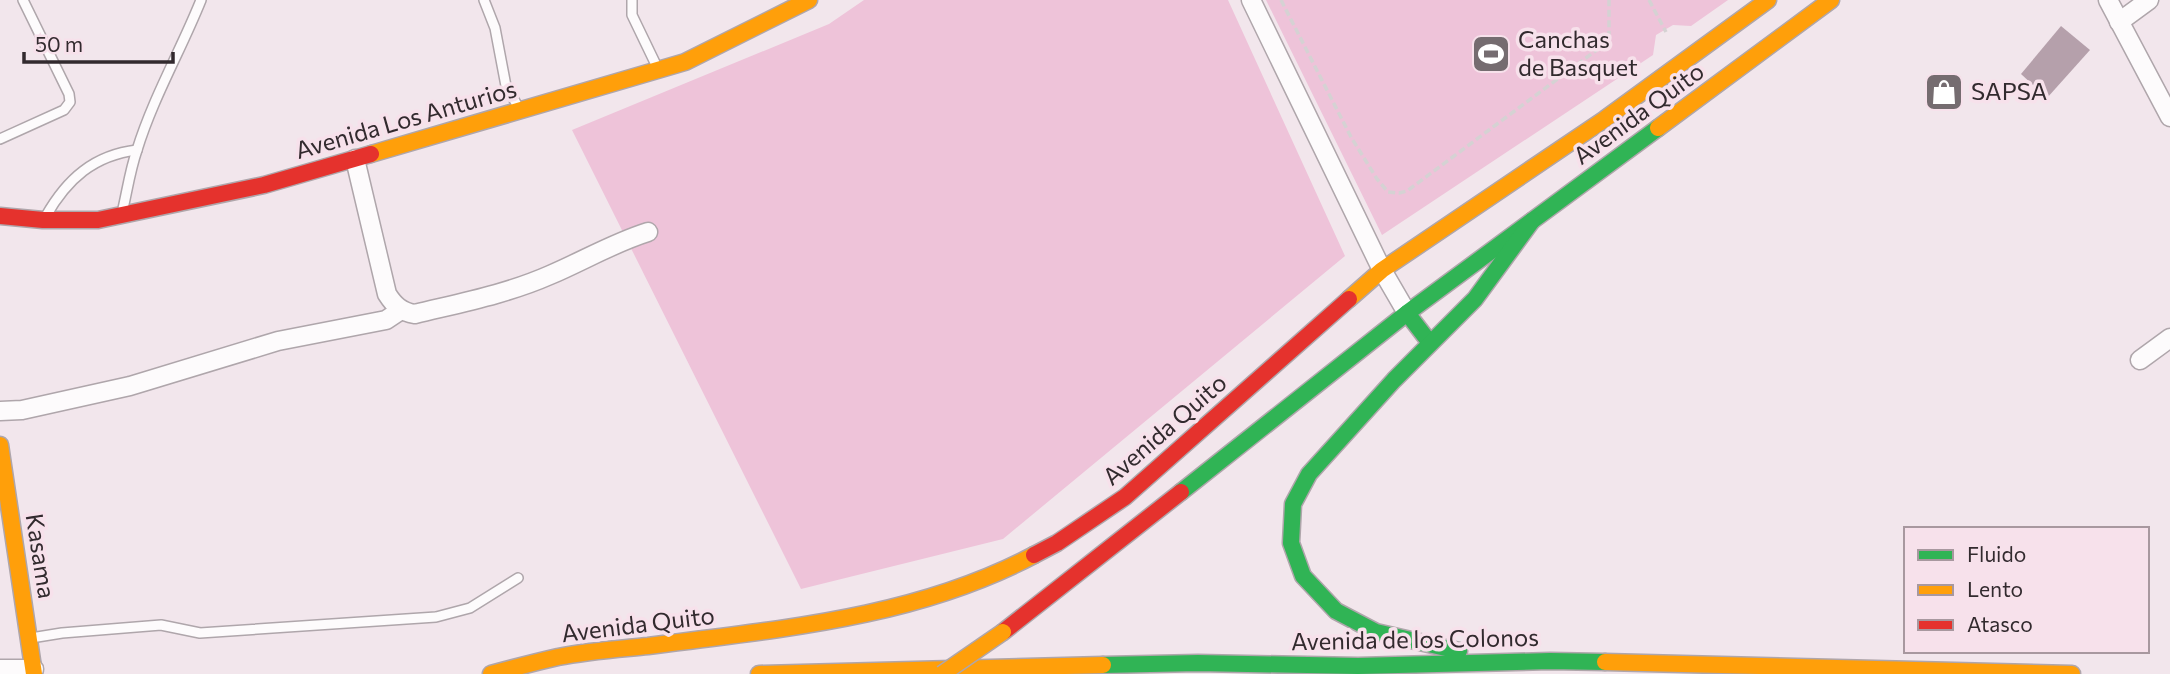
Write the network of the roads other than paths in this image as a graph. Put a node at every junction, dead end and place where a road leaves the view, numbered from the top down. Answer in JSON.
{"nodes":[{"id":1,"x":23,"y":0,"type":"edge"},
{"id":2,"x":201,"y":0,"type":"edge"},
{"id":3,"x":484,"y":0,"type":"edge"},
{"id":4,"x":632,"y":0,"type":"edge"},
{"id":5,"x":809,"y":0,"type":"edge"},
{"id":6,"x":1251,"y":0,"type":"edge"},
{"id":7,"x":1768,"y":0,"type":"edge"},
{"id":8,"x":1831,"y":0,"type":"edge"},
{"id":9,"x":2108,"y":0,"type":"edge"},
{"id":10,"x":2149,"y":0,"type":"edge"},
{"id":11,"x":2119,"y":22,"type":"junction"},
{"id":12,"x":658,"y":70,"type":"junction"},
{"id":13,"x":520,"y":111,"type":"junction"},
{"id":14,"x":2170,"y":117,"type":"edge"},
{"id":15,"x":0,"y":139,"type":"edge"},
{"id":16,"x":137,"y":150,"type":"junction"},
{"id":17,"x":355,"y":159,"type":"junction"},
{"id":18,"x":122,"y":215,"type":"junction"},
{"id":19,"x":0,"y":216,"type":"edge"},
{"id":20,"x":43,"y":220,"type":"junction"},
{"id":21,"x":1532,"y":221,"type":"junction"},
{"id":22,"x":648,"y":232,"type":"dead end"},
{"id":23,"x":1382,"y":270,"type":"junction"},
{"id":24,"x":401,"y":310,"type":"junction"},
{"id":25,"x":1407,"y":313,"type":"junction"},
{"id":26,"x":2170,"y":338,"type":"edge"},
{"id":27,"x":1430,"y":343,"type":"junction"},
{"id":28,"x":2140,"y":360,"type":"dead end"},
{"id":29,"x":0,"y":411,"type":"edge"},
{"id":30,"x":0,"y":445,"type":"edge"},
{"id":31,"x":518,"y":578,"type":"dead end"},
{"id":32,"x":29,"y":638,"type":"junction"},
{"id":33,"x":1550,"y":661,"type":"junction"},
{"id":34,"x":0,"y":669,"type":"edge"},
{"id":35,"x":34,"y":671,"type":"edge"},
{"id":36,"x":491,"y":674,"type":"edge"},
{"id":37,"x":759,"y":674,"type":"edge"},
{"id":38,"x":942,"y":674,"type":"edge"},
{"id":39,"x":2072,"y":674,"type":"edge"}],
"edges":[{"from":1,"to":15,"type":"lane"},
{"from":2,"to":16,"type":"lane"},
{"from":3,"to":13,"type":"lane"},
{"from":4,"to":12,"type":"lane"},
{"from":5,"to":12,"type":"main road","name":"Avenida Los Anturios"},
{"from":6,"to":23,"type":"street"},
{"from":7,"to":23,"type":"main road","name":"Avenida Quito"},
{"from":8,"to":21,"type":"main road","name":"Avenida Quito"},
{"from":9,"to":11,"type":"street"},
{"from":10,"to":11,"type":"street"},
{"from":11,"to":14,"type":"street"},
{"from":12,"to":13,"type":"main road","name":"Avenida Los Anturios"},
{"from":13,"to":17,"type":"main road","name":"Avenida Los Anturios"},
{"from":16,"to":18,"type":"lane"},
{"from":16,"to":20,"type":"lane"},
{"from":17,"to":18,"type":"main road","name":"Avenida Los Anturios"},
{"from":17,"to":24,"type":"street"},
{"from":18,"to":20,"type":"main road","name":"Avenida Los Anturios"},
{"from":19,"to":20,"type":"main road","name":"Avenida Los Anturios"},
{"from":21,"to":25,"type":"main road","name":"Avenida Quito"},
{"from":21,"to":27,"type":"main road"},
{"from":22,"to":24,"type":"street"},
{"from":23,"to":25,"type":"street"},
{"from":23,"to":36,"type":"main road","name":"Avenida Quito"},
{"from":24,"to":29,"type":"street"},
{"from":25,"to":27,"type":"main road"},
{"from":25,"to":38,"type":"main road","name":"Avenida Quito","bridge":true},
{"from":26,"to":28,"type":"street"},
{"from":27,"to":33,"type":"main road"},
{"from":30,"to":32,"type":"main road","name":"Kasama"},
{"from":31,"to":32,"type":"lane"},
{"from":32,"to":35,"type":"main road","name":"Kasama"},
{"from":33,"to":37,"type":"main road","name":"Avenida de los Colonos"},
{"from":33,"to":39,"type":"main road","name":"Avenida de los Colonos"},
{"from":34,"to":35,"type":"street"}]}
